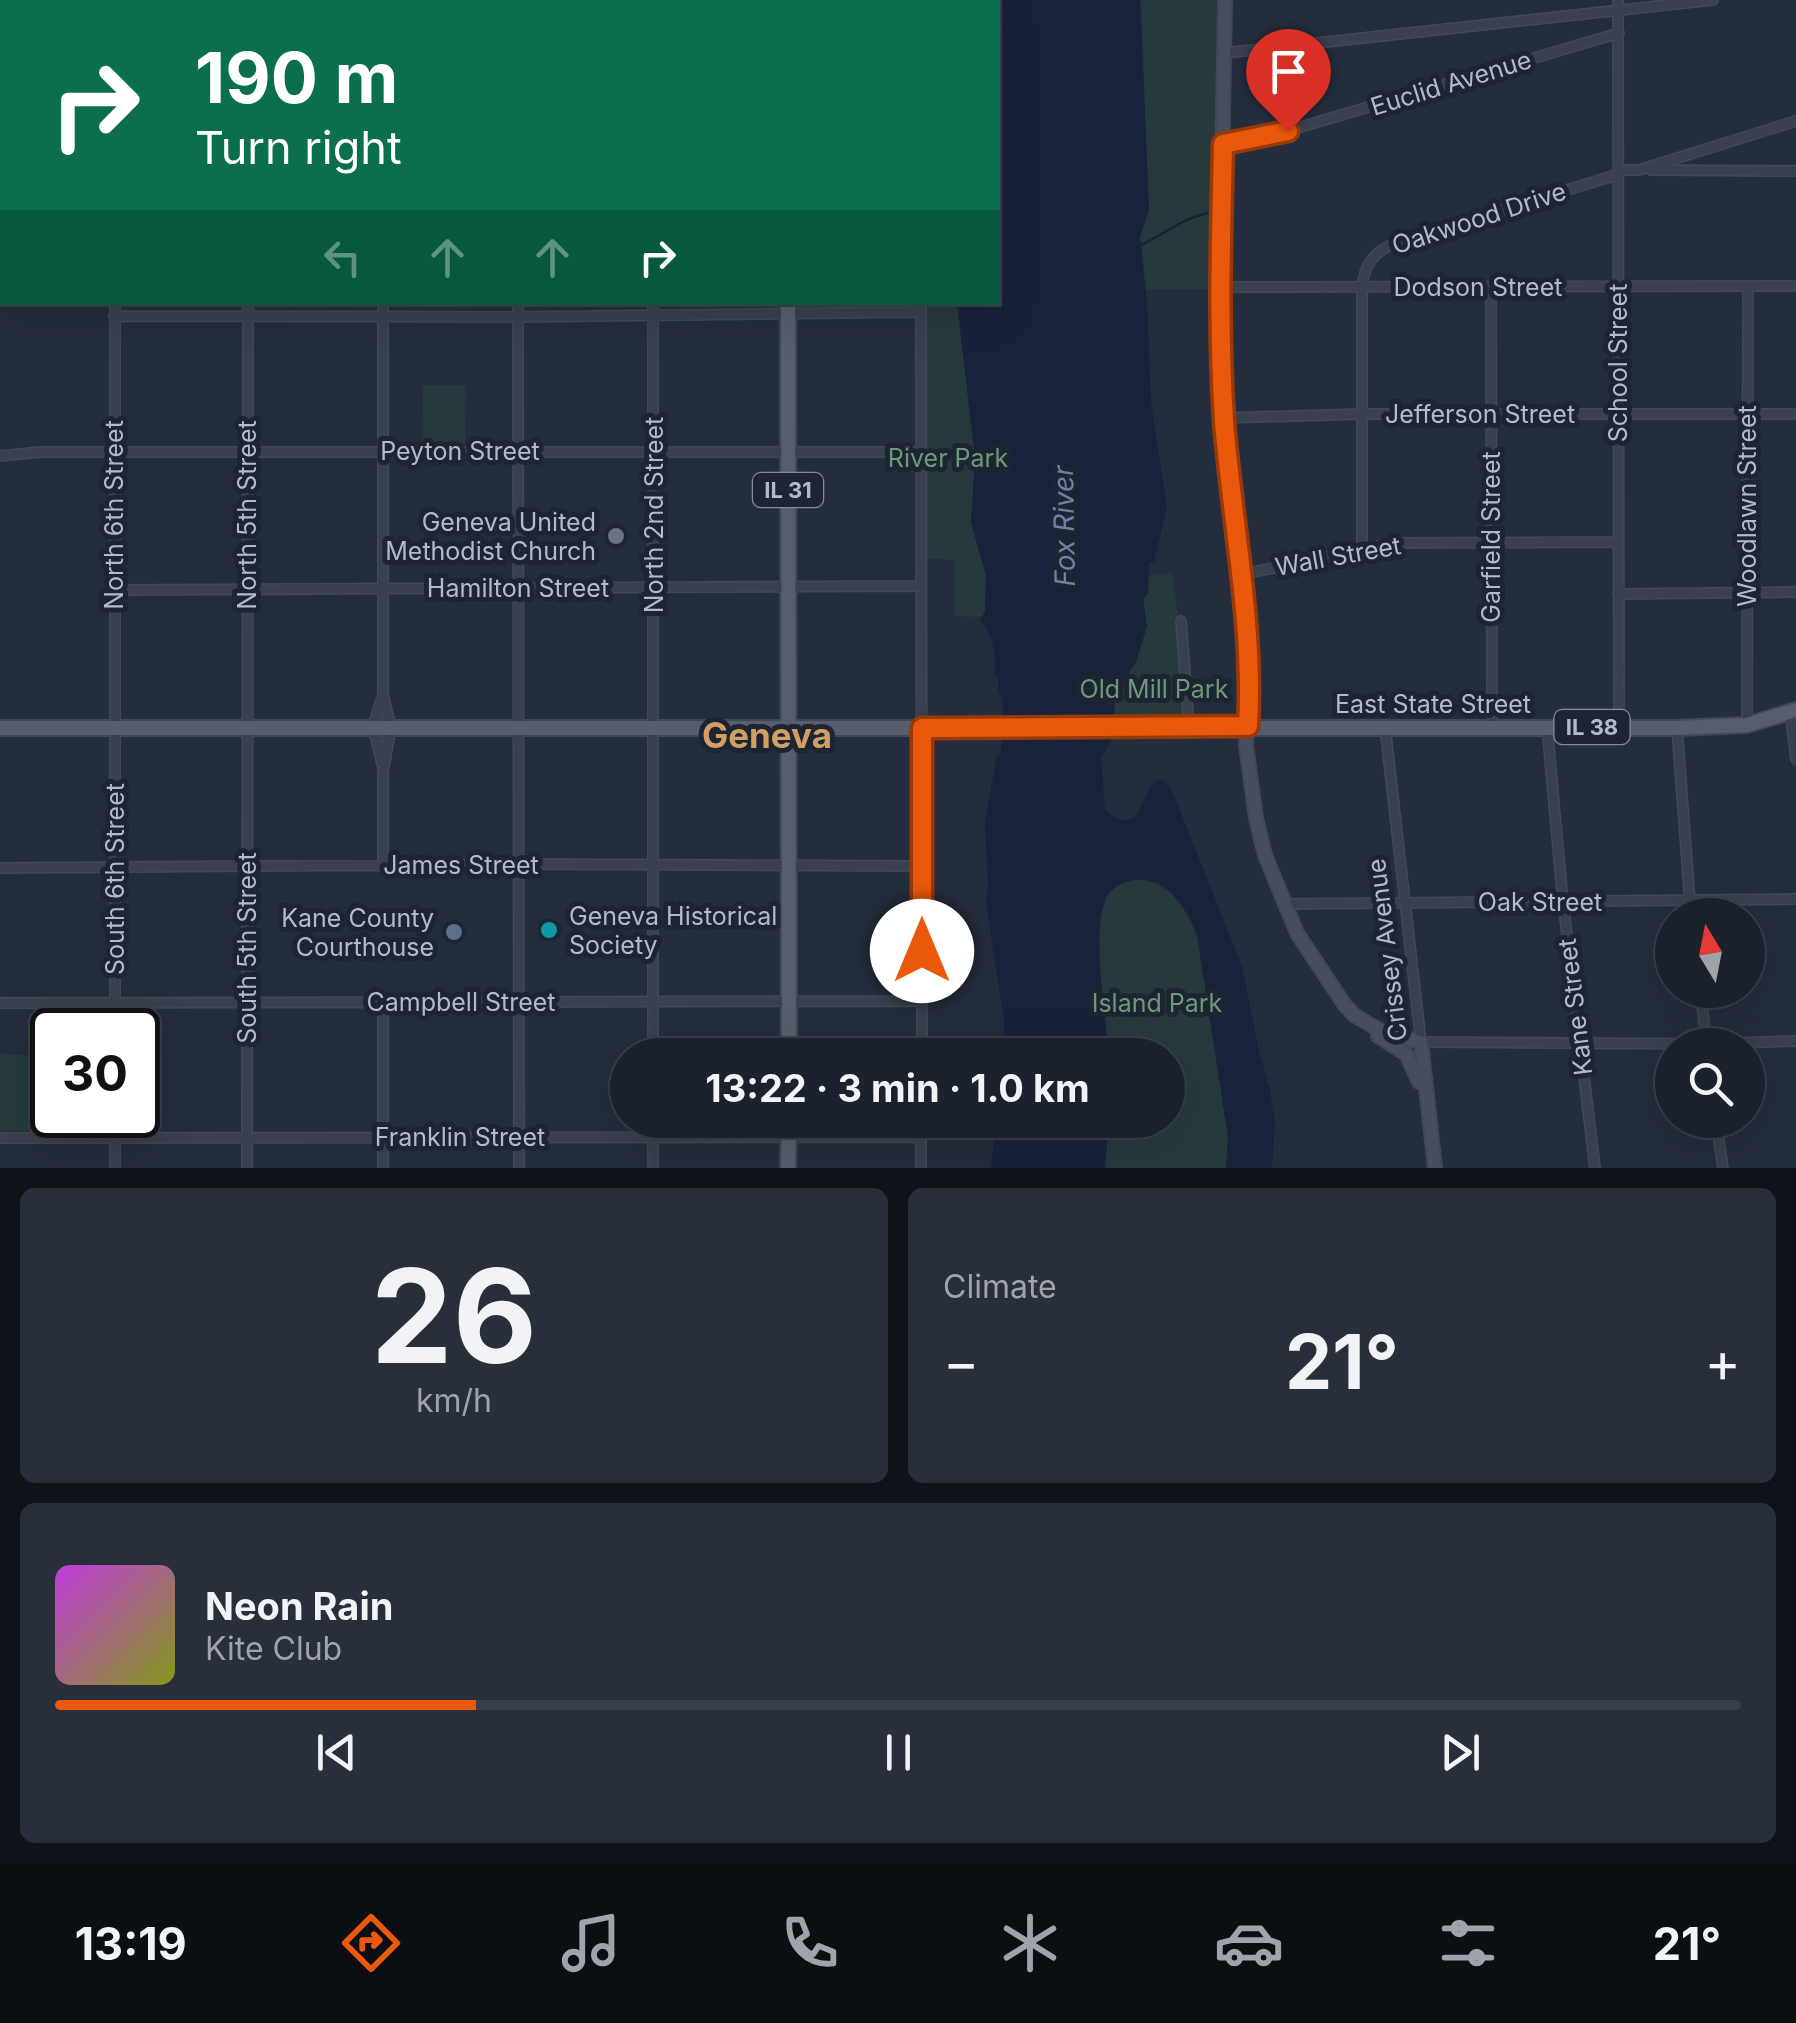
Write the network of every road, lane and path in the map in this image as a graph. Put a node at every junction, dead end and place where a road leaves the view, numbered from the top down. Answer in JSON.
{"nodes":[{"id":1,"x":1225,"y":0,"type":"edge"},
{"id":2,"x":1714,"y":0,"type":"edge"},
{"id":3,"x":1618,"y":6,"type":"edge"},
{"id":4,"x":1619,"y":33,"type":"junction"},
{"id":5,"x":1225,"y":53,"type":"junction"},
{"id":6,"x":1796,"y":121,"type":"edge"},
{"id":7,"x":1223,"y":144,"type":"junction"},
{"id":8,"x":1638,"y":170,"type":"junction"},
{"id":9,"x":1796,"y":170,"type":"edge"},
{"id":10,"x":1619,"y":172,"type":"junction"},
{"id":11,"x":1618,"y":286,"type":"junction"},
{"id":12,"x":1748,"y":286,"type":"junction"},
{"id":13,"x":1796,"y":286,"type":"edge"},
{"id":14,"x":1220,"y":287,"type":"junction"},
{"id":15,"x":1362,"y":287,"type":"junction"},
{"id":16,"x":1491,"y":287,"type":"junction"},
{"id":17,"x":114,"y":305,"type":"edge"},
{"id":18,"x":248,"y":305,"type":"edge"},
{"id":19,"x":383,"y":305,"type":"edge"},
{"id":20,"x":518,"y":305,"type":"edge"},
{"id":21,"x":653,"y":305,"type":"edge"},
{"id":22,"x":921,"y":307,"type":"edge"},
{"id":23,"x":788,"y":308,"type":"edge"},
{"id":24,"x":653,"y":314,"type":"junction"},
{"id":25,"x":114,"y":316,"type":"junction"},
{"id":26,"x":248,"y":317,"type":"junction"},
{"id":27,"x":383,"y":317,"type":"junction"},
{"id":28,"x":518,"y":317,"type":"junction"},
{"id":29,"x":1361,"y":414,"type":"junction"},
{"id":30,"x":1491,"y":414,"type":"junction"},
{"id":31,"x":1619,"y":414,"type":"junction"},
{"id":32,"x":1748,"y":414,"type":"junction"},
{"id":33,"x":1796,"y":414,"type":"edge"},
{"id":34,"x":1224,"y":418,"type":"junction"},
{"id":35,"x":518,"y":451,"type":"junction"},
{"id":36,"x":654,"y":451,"type":"junction"},
{"id":37,"x":788,"y":451,"type":"junction"},
{"id":38,"x":114,"y":452,"type":"junction"},
{"id":39,"x":246,"y":452,"type":"junction"},
{"id":40,"x":383,"y":452,"type":"junction"},
{"id":41,"x":921,"y":452,"type":"junction"},
{"id":42,"x":0,"y":456,"type":"edge"},
{"id":43,"x":1491,"y":542,"type":"junction"},
{"id":44,"x":1618,"y":542,"type":"junction"},
{"id":45,"x":1362,"y":548,"type":"junction"},
{"id":46,"x":1239,"y":575,"type":"junction"},
{"id":47,"x":921,"y":586,"type":"junction"},
{"id":48,"x":788,"y":587,"type":"junction"},
{"id":49,"x":382,"y":588,"type":"junction"},
{"id":50,"x":518,"y":588,"type":"junction"},
{"id":51,"x":654,"y":588,"type":"junction"},
{"id":52,"x":248,"y":589,"type":"junction"},
{"id":53,"x":114,"y":590,"type":"junction"},
{"id":54,"x":1747,"y":592,"type":"junction"},
{"id":55,"x":1796,"y":592,"type":"edge"},
{"id":56,"x":1618,"y":594,"type":"junction"},
{"id":57,"x":1181,"y":621,"type":"dead end"},
{"id":58,"x":383,"y":695,"type":"junction"},
{"id":59,"x":1793,"y":712,"type":"edge"},
{"id":60,"x":1189,"y":726,"type":"junction"},
{"id":61,"x":1248,"y":726,"type":"junction"},
{"id":62,"x":1547,"y":726,"type":"junction"},
{"id":63,"x":1747,"y":726,"type":"junction"},
{"id":64,"x":115,"y":727,"type":"junction"},
{"id":65,"x":373,"y":727,"type":"junction"},
{"id":66,"x":392,"y":727,"type":"junction"},
{"id":67,"x":1492,"y":727,"type":"junction"},
{"id":68,"x":1619,"y":727,"type":"junction"},
{"id":69,"x":0,"y":728,"type":"edge"},
{"id":70,"x":246,"y":728,"type":"junction"},
{"id":71,"x":517,"y":728,"type":"junction"},
{"id":72,"x":654,"y":728,"type":"junction"},
{"id":73,"x":788,"y":728,"type":"junction"},
{"id":74,"x":922,"y":728,"type":"junction"},
{"id":75,"x":1385,"y":728,"type":"junction"},
{"id":76,"x":1677,"y":728,"type":"junction"},
{"id":77,"x":1796,"y":759,"type":"edge"},
{"id":78,"x":383,"y":772,"type":"junction"},
{"id":79,"x":518,"y":864,"type":"junction"},
{"id":80,"x":382,"y":866,"type":"junction"},
{"id":81,"x":923,"y":866,"type":"junction"},
{"id":82,"x":248,"y":867,"type":"junction"},
{"id":83,"x":789,"y":867,"type":"junction"},
{"id":84,"x":0,"y":868,"type":"edge"},
{"id":85,"x":115,"y":868,"type":"junction"},
{"id":86,"x":654,"y":868,"type":"junction"},
{"id":87,"x":1690,"y":898,"type":"edge"},
{"id":88,"x":1765,"y":900,"type":"edge"},
{"id":89,"x":1796,"y":900,"type":"edge"},
{"id":90,"x":1655,"y":901,"type":"edge"},
{"id":91,"x":1404,"y":902,"type":"junction"},
{"id":92,"x":1563,"y":902,"type":"junction"},
{"id":93,"x":1283,"y":904,"type":"junction"},
{"id":94,"x":518,"y":1001,"type":"junction"},
{"id":95,"x":653,"y":1001,"type":"junction"},
{"id":96,"x":922,"y":1001,"type":"junction"},
{"id":97,"x":115,"y":1002,"type":"junction"},
{"id":98,"x":248,"y":1002,"type":"junction"},
{"id":99,"x":788,"y":1002,"type":"junction"},
{"id":100,"x":0,"y":1003,"type":"edge"},
{"id":101,"x":383,"y":1003,"type":"junction"},
{"id":102,"x":115,"y":1008,"type":"edge"},
{"id":103,"x":1354,"y":1015,"type":"junction"},
{"id":104,"x":653,"y":1038,"type":"edge"},
{"id":105,"x":788,"y":1038,"type":"edge"},
{"id":106,"x":922,"y":1038,"type":"edge"},
{"id":107,"x":1796,"y":1041,"type":"edge"},
{"id":108,"x":1421,"y":1042,"type":"junction"},
{"id":109,"x":1765,"y":1042,"type":"edge"},
{"id":110,"x":1579,"y":1044,"type":"junction"},
{"id":111,"x":1655,"y":1044,"type":"edge"},
{"id":112,"x":1430,"y":1130,"type":"junction"},
{"id":113,"x":518,"y":1137,"type":"junction"},
{"id":114,"x":610,"y":1137,"type":"edge"},
{"id":115,"x":0,"y":1138,"type":"edge"},
{"id":116,"x":30,"y":1138,"type":"edge"},
{"id":117,"x":115,"y":1138,"type":"edge"},
{"id":118,"x":160,"y":1138,"type":"edge"},
{"id":119,"x":247,"y":1138,"type":"junction"},
{"id":120,"x":383,"y":1138,"type":"junction"},
{"id":121,"x":653,"y":1138,"type":"edge"},
{"id":122,"x":789,"y":1138,"type":"edge"},
{"id":123,"x":921,"y":1138,"type":"edge"},
{"id":124,"x":1718,"y":1138,"type":"edge"},
{"id":125,"x":115,"y":1168,"type":"edge"},
{"id":126,"x":247,"y":1168,"type":"edge"},
{"id":127,"x":383,"y":1168,"type":"edge"},
{"id":128,"x":519,"y":1168,"type":"edge"},
{"id":129,"x":653,"y":1168,"type":"edge"},
{"id":130,"x":788,"y":1168,"type":"edge"},
{"id":131,"x":921,"y":1168,"type":"edge"},
{"id":132,"x":1435,"y":1168,"type":"edge"},
{"id":133,"x":1595,"y":1168,"type":"edge"},
{"id":134,"x":1722,"y":1168,"type":"edge"}],
"edges":[{"from":1,"to":5,"type":"main road"},
{"from":2,"to":3,"type":"street"},
{"from":3,"to":4,"type":"street","name":"School Street"},
{"from":3,"to":5,"type":"street"},
{"from":4,"to":7,"type":"street","name":"Euclid Avenue"},
{"from":4,"to":10,"type":"street","name":"School Street"},
{"from":5,"to":7,"type":"main road"},
{"from":6,"to":8,"type":"street","name":"Oakwood Drive"},
{"from":7,"to":14,"type":"main road"},
{"from":8,"to":9,"type":"street"},
{"from":8,"to":10,"type":"street","name":"Oakwood Drive"},
{"from":10,"to":11,"type":"street","name":"School Street"},
{"from":10,"to":15,"type":"street","name":"Oakwood Drive"},
{"from":11,"to":12,"type":"street","name":"Dodson Street"},
{"from":11,"to":16,"type":"street","name":"Dodson Street"},
{"from":11,"to":31,"type":"street","name":"School Street"},
{"from":12,"to":13,"type":"street","name":"Dodson Street"},
{"from":12,"to":32,"type":"street","name":"Woodlawn Street"},
{"from":14,"to":15,"type":"street","name":"Dodson Street"},
{"from":14,"to":34,"type":"main road"},
{"from":15,"to":16,"type":"street","name":"Dodson Street"},
{"from":15,"to":29,"type":"street"},
{"from":16,"to":30,"type":"street","name":"Garfield Street"},
{"from":17,"to":25,"type":"street","name":"North 6th Street"},
{"from":18,"to":26,"type":"street","name":"North 5th Street"},
{"from":19,"to":27,"type":"street"},
{"from":20,"to":28,"type":"street"},
{"from":21,"to":24,"type":"street","name":"North 2nd Street"},
{"from":22,"to":23,"type":"street"},
{"from":22,"to":41,"type":"street"},
{"from":23,"to":24,"type":"street"},
{"from":23,"to":37,"type":"main road","number":"IL 31"},
{"from":24,"to":28,"type":"street"},
{"from":24,"to":36,"type":"street","name":"North 2nd Street"},
{"from":25,"to":26,"type":"street"},
{"from":25,"to":38,"type":"street","name":"North 6th Street"},
{"from":26,"to":27,"type":"street"},
{"from":26,"to":39,"type":"street","name":"North 5th Street"},
{"from":27,"to":28,"type":"street"},
{"from":27,"to":40,"type":"street"},
{"from":28,"to":35,"type":"street"},
{"from":29,"to":30,"type":"street","name":"Jefferson Street"},
{"from":29,"to":34,"type":"street","name":"Jefferson Street"},
{"from":29,"to":45,"type":"street"},
{"from":30,"to":31,"type":"street","name":"Jefferson Street"},
{"from":30,"to":43,"type":"street","name":"Garfield Street"},
{"from":31,"to":32,"type":"street","name":"Jefferson Street"},
{"from":31,"to":44,"type":"street","name":"School Street"},
{"from":32,"to":33,"type":"street","name":"Jefferson Street"},
{"from":32,"to":54,"type":"street","name":"Woodlawn Street"},
{"from":34,"to":46,"type":"main road"},
{"from":35,"to":36,"type":"street","name":"Peyton Street"},
{"from":35,"to":40,"type":"street","name":"Peyton Street"},
{"from":35,"to":50,"type":"street"},
{"from":36,"to":37,"type":"street","name":"Peyton Street"},
{"from":36,"to":51,"type":"street","name":"North 2nd Street"},
{"from":37,"to":41,"type":"street","name":"Peyton Street"},
{"from":37,"to":48,"type":"main road","number":"IL 31"},
{"from":38,"to":39,"type":"street","name":"Peyton Street"},
{"from":38,"to":42,"type":"street","name":"Peyton Street"},
{"from":38,"to":53,"type":"street","name":"North 6th Street"},
{"from":39,"to":40,"type":"street","name":"Peyton Street"},
{"from":39,"to":52,"type":"street","name":"North 5th Street"},
{"from":40,"to":49,"type":"street"},
{"from":41,"to":47,"type":"street"},
{"from":43,"to":44,"type":"street","name":"Wall Street"},
{"from":43,"to":45,"type":"street","name":"Wall Street"},
{"from":43,"to":67,"type":"street","name":"Garfield Street"},
{"from":44,"to":56,"type":"street","name":"School Street"},
{"from":45,"to":46,"type":"street","name":"Wall Street"},
{"from":46,"to":61,"type":"main road"},
{"from":47,"to":48,"type":"street","name":"Hamilton Street"},
{"from":47,"to":74,"type":"street"},
{"from":48,"to":51,"type":"street","name":"Hamilton Street"},
{"from":48,"to":73,"type":"main road","number":"IL 31"},
{"from":49,"to":50,"type":"street","name":"Hamilton Street"},
{"from":49,"to":52,"type":"street","name":"Hamilton Street"},
{"from":49,"to":58,"type":"street"},
{"from":50,"to":51,"type":"street","name":"Hamilton Street"},
{"from":50,"to":71,"type":"street"},
{"from":51,"to":72,"type":"street","name":"North 2nd Street"},
{"from":52,"to":53,"type":"street","name":"Hamilton Street"},
{"from":52,"to":70,"type":"street","name":"North 5th Street"},
{"from":53,"to":64,"type":"street","name":"North 6th Street"},
{"from":54,"to":55,"type":"street"},
{"from":54,"to":56,"type":"street"},
{"from":54,"to":63,"type":"street","name":"Woodlawn Street"},
{"from":56,"to":68,"type":"street","name":"School Street"},
{"from":57,"to":60,"type":"street"},
{"from":58,"to":65,"type":"street"},
{"from":58,"to":66,"type":"street"},
{"from":59,"to":63,"type":"main road","name":"East State Street","number":"IL 38"},
{"from":59,"to":77,"type":"street"},
{"from":60,"to":61,"type":"main road","number":"IL 38"},
{"from":60,"to":74,"type":"main road","number":"IL 38"},
{"from":61,"to":75,"type":"main road","name":"East State Street","number":"IL 38"},
{"from":61,"to":93,"type":"main road"},
{"from":62,"to":67,"type":"main road","name":"East State Street","number":"IL 38"},
{"from":62,"to":68,"type":"main road","name":"East State Street","number":"IL 38"},
{"from":62,"to":92,"type":"street","name":"Kane Street"},
{"from":63,"to":76,"type":"main road","name":"East State Street","number":"IL 38"},
{"from":64,"to":69,"type":"main road","number":"IL 38"},
{"from":64,"to":70,"type":"main road","number":"IL 38"},
{"from":64,"to":85,"type":"street","name":"South 6th Street"},
{"from":65,"to":66,"type":"main road","number":"IL 38"},
{"from":65,"to":70,"type":"main road","number":"IL 38"},
{"from":65,"to":78,"type":"street"},
{"from":66,"to":71,"type":"main road","number":"IL 38"},
{"from":66,"to":78,"type":"street"},
{"from":67,"to":75,"type":"main road","name":"East State Street","number":"IL 38"},
{"from":68,"to":76,"type":"main road","name":"East State Street","number":"IL 38"},
{"from":70,"to":82,"type":"street","name":"South 5th Street"},
{"from":71,"to":72,"type":"main road","number":"IL 38"},
{"from":71,"to":79,"type":"street"},
{"from":72,"to":73,"type":"main road","number":"IL 38"},
{"from":72,"to":86,"type":"street","name":"North 2nd Street"},
{"from":73,"to":74,"type":"main road","number":"IL 38"},
{"from":73,"to":83,"type":"main road","number":"IL 31"},
{"from":74,"to":81,"type":"street"},
{"from":75,"to":91,"type":"street","name":"Crissey Avenue"},
{"from":76,"to":87,"type":"street"},
{"from":78,"to":80,"type":"street"},
{"from":79,"to":80,"type":"street","name":"James Street"},
{"from":79,"to":86,"type":"street","name":"James Street"},
{"from":79,"to":94,"type":"street"},
{"from":80,"to":82,"type":"street","name":"James Street"},
{"from":81,"to":83,"type":"street","name":"James Street"},
{"from":81,"to":96,"type":"street"},
{"from":82,"to":85,"type":"street","name":"James Street"},
{"from":82,"to":98,"type":"street","name":"South 5th Street"},
{"from":83,"to":86,"type":"street","name":"James Street"},
{"from":83,"to":99,"type":"main road","number":"IL 31"},
{"from":84,"to":85,"type":"street","name":"James Street"},
{"from":85,"to":97,"type":"street","name":"South 6th Street"},
{"from":86,"to":95,"type":"street","name":"North 2nd Street"},
{"from":88,"to":89,"type":"street","name":"Oak Street"},
{"from":90,"to":92,"type":"street","name":"Oak Street"},
{"from":91,"to":92,"type":"street","name":"Oak Street"},
{"from":91,"to":93,"type":"street","name":"Oak Street"},
{"from":91,"to":108,"type":"street","name":"Crissey Avenue"},
{"from":92,"to":110,"type":"street","name":"Kane Street"},
{"from":93,"to":103,"type":"main road"},
{"from":94,"to":95,"type":"street","name":"Campbell Street"},
{"from":94,"to":101,"type":"street","name":"Campbell Street"},
{"from":94,"to":113,"type":"street"},
{"from":95,"to":99,"type":"street","name":"Campbell Street"},
{"from":95,"to":104,"type":"street","name":"North 2nd Street"},
{"from":96,"to":99,"type":"street","name":"Campbell Street"},
{"from":96,"to":106,"type":"street"},
{"from":97,"to":98,"type":"street","name":"Campbell Street"},
{"from":97,"to":100,"type":"street","name":"Campbell Street"},
{"from":97,"to":102,"type":"street","name":"South 6th Street"},
{"from":98,"to":101,"type":"street","name":"Campbell Street"},
{"from":98,"to":119,"type":"street","name":"South 5th Street"},
{"from":99,"to":105,"type":"main road","number":"IL 31"},
{"from":101,"to":120,"type":"street"},
{"from":103,"to":108,"type":"main road"},
{"from":103,"to":112,"type":"main road"},
{"from":107,"to":109,"type":"street"},
{"from":108,"to":110,"type":"street"},
{"from":108,"to":112,"type":"main road","name":"Crissey Avenue"},
{"from":110,"to":111,"type":"street"},
{"from":110,"to":133,"type":"street","name":"Kane Street"},
{"from":112,"to":132,"type":"main road","name":"Crissey Avenue"},
{"from":113,"to":114,"type":"street","name":"Franklin Street"},
{"from":113,"to":120,"type":"street","name":"Franklin Street"},
{"from":113,"to":128,"type":"street"},
{"from":115,"to":116,"type":"street","name":"Franklin Street"},
{"from":117,"to":125,"type":"street"},
{"from":118,"to":119,"type":"street","name":"Franklin Street"},
{"from":119,"to":120,"type":"street","name":"Franklin Street"},
{"from":119,"to":126,"type":"street","name":"South 5th Street"},
{"from":120,"to":127,"type":"street"},
{"from":121,"to":129,"type":"street"},
{"from":122,"to":130,"type":"main road"},
{"from":123,"to":131,"type":"street"},
{"from":124,"to":134,"type":"street"}]}
